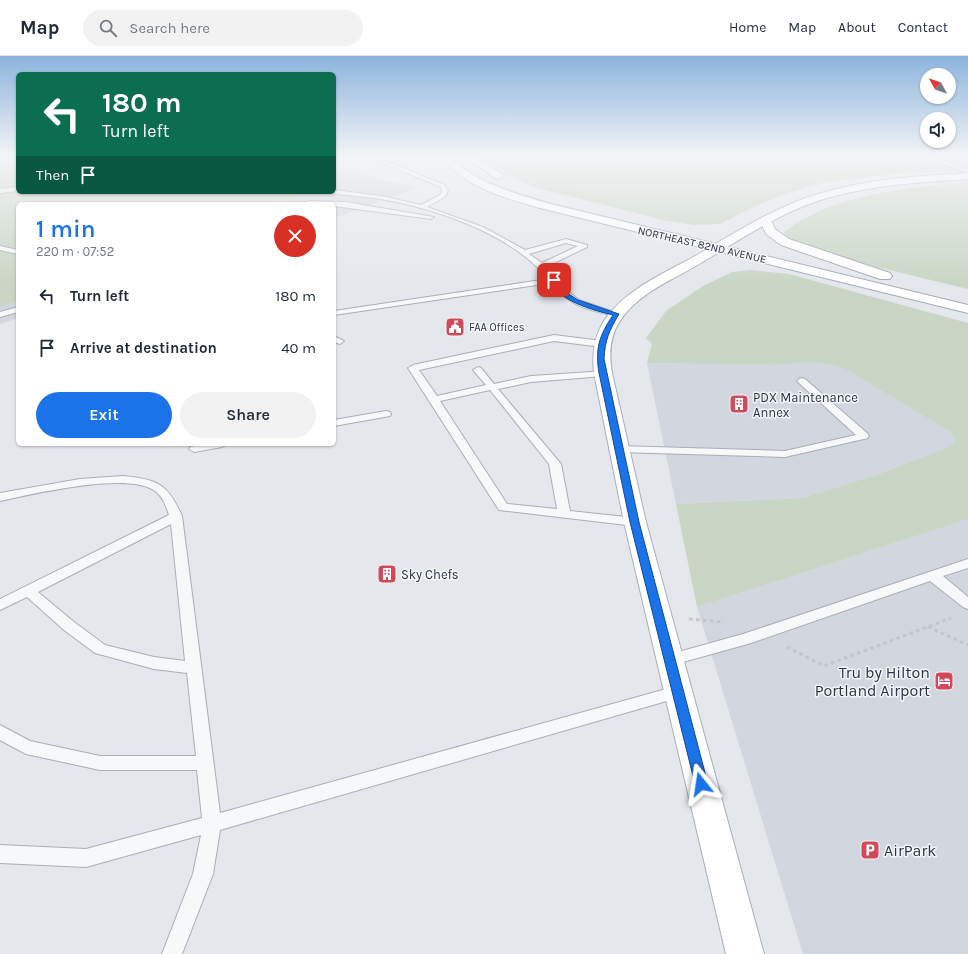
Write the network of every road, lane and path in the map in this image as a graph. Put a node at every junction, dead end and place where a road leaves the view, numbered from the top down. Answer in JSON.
{"nodes":[{"id":1,"x":385,"y":199,"type":"edge"},
{"id":2,"x":437,"y":199,"type":"edge"},
{"id":3,"x":522,"y":199,"type":"edge"},
{"id":4,"x":560,"y":199,"type":"edge"},
{"id":5,"x":816,"y":199,"type":"edge"},
{"id":6,"x":336,"y":204,"type":"edge"},
{"id":7,"x":421,"y":207,"type":"junction"},
{"id":8,"x":766,"y":220,"type":"junction"},
{"id":9,"x":470,"y":224,"type":"junction"},
{"id":10,"x":731,"y":240,"type":"junction"},
{"id":11,"x":0,"y":248,"type":"edge"},
{"id":12,"x":717,"y":248,"type":"junction"},
{"id":13,"x":16,"y":252,"type":"edge"},
{"id":14,"x":524,"y":253,"type":"junction"},
{"id":15,"x":541,"y":266,"type":"junction"},
{"id":16,"x":554,"y":280,"type":"junction"},
{"id":17,"x":893,"y":280,"type":"junction"},
{"id":18,"x":968,"y":298,"type":"edge"},
{"id":19,"x":16,"y":310,"type":"edge"},
{"id":20,"x":968,"y":310,"type":"edge"},
{"id":21,"x":336,"y":313,"type":"edge"},
{"id":22,"x":616,"y":314,"type":"junction"},
{"id":23,"x":0,"y":315,"type":"edge"},
{"id":24,"x":602,"y":344,"type":"junction"},
{"id":25,"x":478,"y":370,"type":"dead end"},
{"id":26,"x":603,"y":373,"type":"junction"},
{"id":27,"x":802,"y":381,"type":"dead end"},
{"id":28,"x":492,"y":388,"type":"junction"},
{"id":29,"x":434,"y":399,"type":"junction"},
{"id":30,"x":386,"y":414,"type":"dead end"},
{"id":31,"x":336,"y":423,"type":"edge"},
{"id":32,"x":211,"y":446,"type":"edge"},
{"id":33,"x":194,"y":449,"type":"dead end"},
{"id":34,"x":618,"y":449,"type":"junction"},
{"id":35,"x":0,"y":497,"type":"edge"},
{"id":36,"x":564,"y":513,"type":"junction"},
{"id":37,"x":176,"y":516,"type":"junction"},
{"id":38,"x":635,"y":522,"type":"junction"},
{"id":39,"x":968,"y":562,"type":"edge"},
{"id":40,"x":932,"y":575,"type":"junction"},
{"id":41,"x":28,"y":591,"type":"junction"},
{"id":42,"x":968,"y":604,"type":"edge"},
{"id":43,"x":0,"y":605,"type":"edge"},
{"id":44,"x":928,"y":627,"type":"dead end"},
{"id":45,"x":968,"y":645,"type":"edge"},
{"id":46,"x":669,"y":660,"type":"junction"},
{"id":47,"x":194,"y":668,"type":"junction"},
{"id":48,"x":677,"y":692,"type":"junction"},
{"id":49,"x":0,"y":732,"type":"edge"},
{"id":50,"x":205,"y":763,"type":"junction"},
{"id":51,"x":212,"y":824,"type":"junction"},
{"id":52,"x":0,"y":854,"type":"edge"},
{"id":53,"x":172,"y":954,"type":"edge"},
{"id":54,"x":746,"y":954,"type":"edge"}],
"edges":[{"from":1,"to":7,"type":"lane"},
{"from":2,"to":7,"type":"lane"},
{"from":3,"to":12,"type":"main road","name":"NORTHEAST 82ND AVENUE"},
{"from":4,"to":10,"type":"main road","name":"NORTHEAST 82ND AVENUE"},
{"from":5,"to":8,"type":"main road"},
{"from":6,"to":9,"type":"lane"},
{"from":7,"to":9,"type":"lane"},
{"from":8,"to":10,"type":"main road"},
{"from":8,"to":17,"type":"main road"},
{"from":9,"to":14,"type":"lane"},
{"from":10,"to":12,"type":"main road"},
{"from":10,"to":17,"type":"main road","name":"NORTHEAST 82ND AVENUE"},
{"from":11,"to":13,"type":"lane"},
{"from":12,"to":20,"type":"main road","name":"NORTHEAST 82ND AVENUE"},
{"from":12,"to":22,"type":"main road"},
{"from":14,"to":15,"type":"lane"},
{"from":14,"to":15,"type":"lane"},
{"from":15,"to":16,"type":"lane"},
{"from":16,"to":21,"type":"lane"},
{"from":16,"to":22,"type":"lane"},
{"from":17,"to":18,"type":"main road","name":"NORTHEAST 82ND AVENUE"},
{"from":19,"to":23,"type":"lane"},
{"from":22,"to":24,"type":"main road"},
{"from":24,"to":26,"type":"main road"},
{"from":24,"to":29,"type":"lane"},
{"from":25,"to":28,"type":"lane"},
{"from":26,"to":28,"type":"lane"},
{"from":26,"to":34,"type":"main road"},
{"from":27,"to":34,"type":"lane"},
{"from":28,"to":29,"type":"lane"},
{"from":28,"to":36,"type":"lane"},
{"from":29,"to":36,"type":"lane"},
{"from":30,"to":31,"type":"lane"},
{"from":32,"to":33,"type":"lane"},
{"from":34,"to":38,"type":"main road"},
{"from":35,"to":37,"type":"lane"},
{"from":36,"to":38,"type":"lane"},
{"from":37,"to":41,"type":"lane"},
{"from":37,"to":47,"type":"lane"},
{"from":38,"to":46,"type":"main road"},
{"from":39,"to":40,"type":"lane"},
{"from":40,"to":42,"type":"lane"},
{"from":40,"to":46,"type":"lane"},
{"from":41,"to":43,"type":"lane"},
{"from":41,"to":47,"type":"lane"},
{"from":44,"to":45,"type":"path"},
{"from":46,"to":48,"type":"main road"},
{"from":47,"to":50,"type":"lane"},
{"from":48,"to":51,"type":"lane"},
{"from":48,"to":54,"type":"main road"},
{"from":49,"to":50,"type":"lane"},
{"from":50,"to":51,"type":"lane"},
{"from":51,"to":52,"type":"lane"},
{"from":51,"to":53,"type":"lane"}]}
